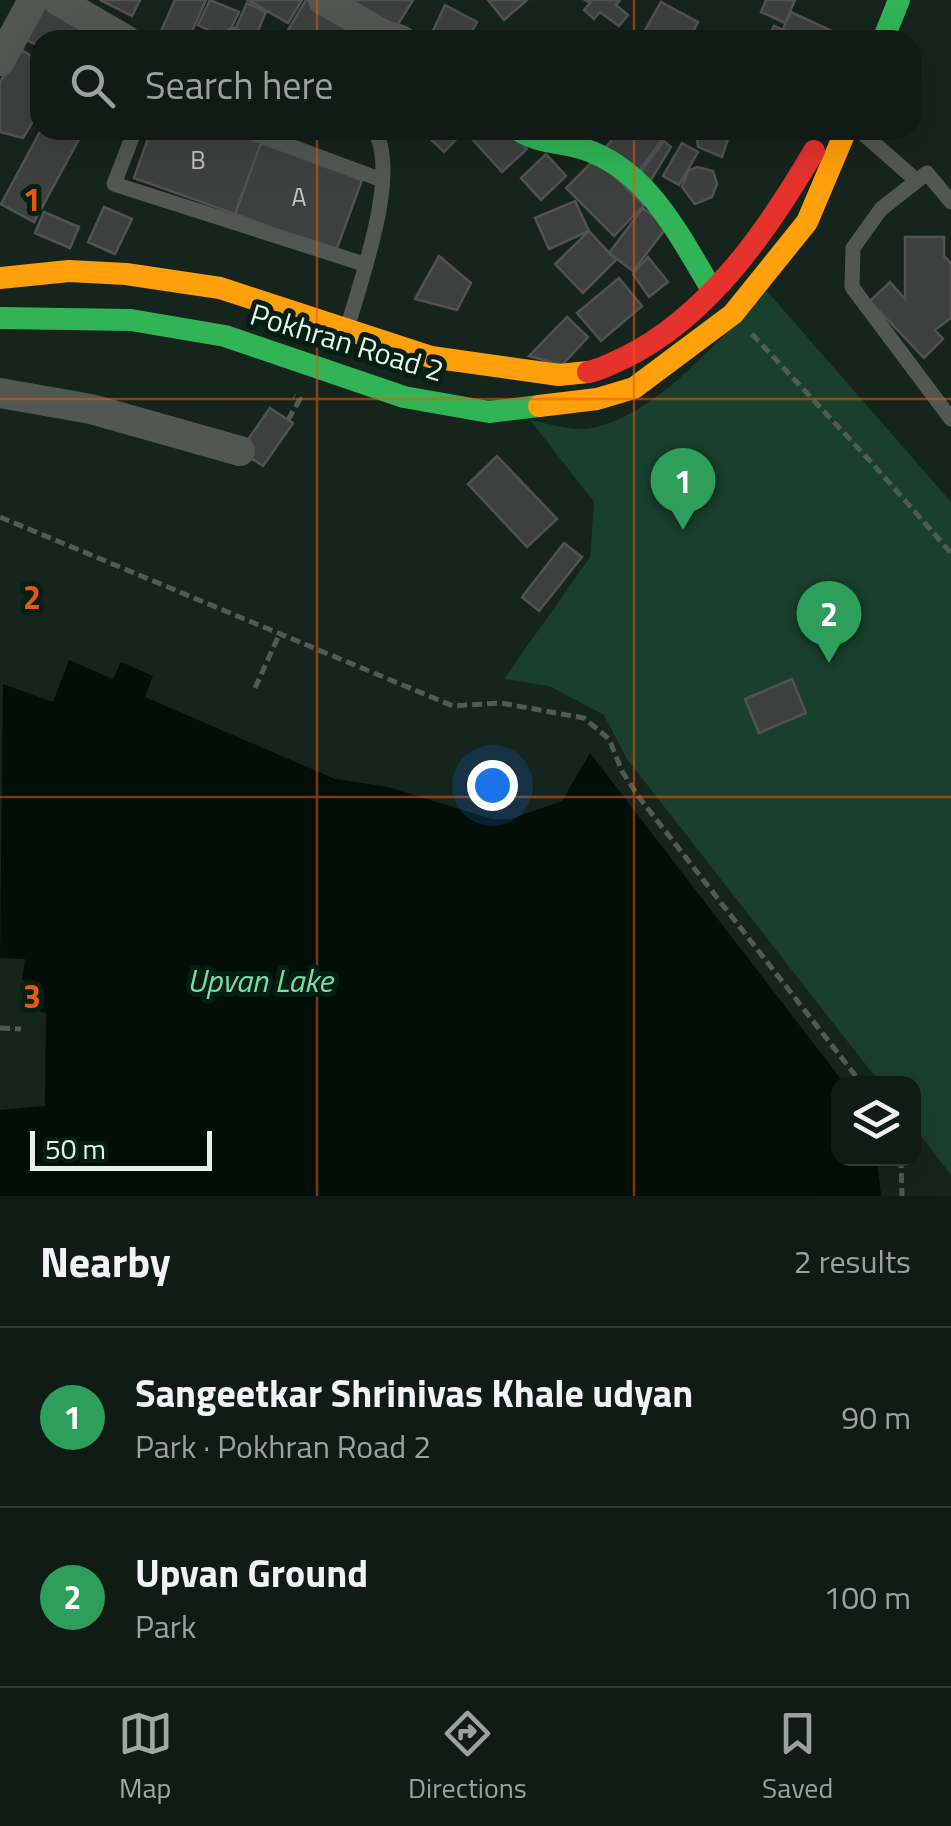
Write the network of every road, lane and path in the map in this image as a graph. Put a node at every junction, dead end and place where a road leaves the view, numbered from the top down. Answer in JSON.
{"nodes":[{"id":1,"x":33,"y":0,"type":"edge"},
{"id":2,"x":56,"y":0,"type":"edge"},
{"id":3,"x":323,"y":0,"type":"edge"},
{"id":4,"x":876,"y":0,"type":"edge"},
{"id":5,"x":900,"y":0,"type":"edge"},
{"id":6,"x":108,"y":30,"type":"edge"},
{"id":7,"x":375,"y":30,"type":"edge"},
{"id":8,"x":864,"y":30,"type":"edge"},
{"id":9,"x":887,"y":30,"type":"edge"},
{"id":10,"x":0,"y":61,"type":"edge"},
{"id":11,"x":130,"y":140,"type":"edge"},
{"id":12,"x":274,"y":140,"type":"edge"},
{"id":13,"x":380,"y":140,"type":"edge"},
{"id":14,"x":535,"y":140,"type":"edge"},
{"id":15,"x":818,"y":140,"type":"edge"},
{"id":16,"x":842,"y":140,"type":"edge"},
{"id":17,"x":871,"y":140,"type":"edge"},
{"id":18,"x":382,"y":180,"type":"junction"},
{"id":19,"x":917,"y":181,"type":"junction"},
{"id":20,"x":951,"y":202,"type":"edge"},
{"id":21,"x":364,"y":264,"type":"junction"},
{"id":22,"x":0,"y":278,"type":"edge"},
{"id":23,"x":712,"y":290,"type":"junction"},
{"id":24,"x":733,"y":314,"type":"junction"},
{"id":25,"x":0,"y":318,"type":"edge"},
{"id":26,"x":348,"y":329,"type":"junction"},
{"id":27,"x":284,"y":390,"type":"dead end"},
{"id":28,"x":0,"y":393,"type":"edge"},
{"id":29,"x":951,"y":419,"type":"edge"},
{"id":30,"x":288,"y":420,"type":"dead end"},
{"id":31,"x":240,"y":450,"type":"dead end"},
{"id":32,"x":0,"y":517,"type":"edge"},
{"id":33,"x":951,"y":553,"type":"edge"},
{"id":34,"x":279,"y":635,"type":"junction"},
{"id":35,"x":256,"y":688,"type":"dead end"},
{"id":36,"x":0,"y":1028,"type":"edge"},
{"id":37,"x":21,"y":1029,"type":"dead end"},
{"id":38,"x":856,"y":1076,"type":"edge"},
{"id":39,"x":901,"y":1166,"type":"edge"},
{"id":40,"x":902,"y":1196,"type":"edge"}],
"edges":[{"from":1,"to":10,"type":"street"},
{"from":2,"to":6,"type":"street"},
{"from":3,"to":7,"type":"street"},
{"from":4,"to":8,"type":"main road"},
{"from":5,"to":9,"type":"main road"},
{"from":11,"to":21,"type":"lane"},
{"from":12,"to":18,"type":"lane"},
{"from":13,"to":18,"type":"lane"},
{"from":14,"to":23,"type":"main road"},
{"from":15,"to":23,"type":"main road","name":"Pokhran Road 2"},
{"from":16,"to":24,"type":"main road","name":"Pokhran Road 2"},
{"from":17,"to":19,"type":"lane"},
{"from":18,"to":21,"type":"lane"},
{"from":19,"to":20,"type":"lane"},
{"from":19,"to":29,"type":"lane"},
{"from":21,"to":26,"type":"lane"},
{"from":22,"to":26,"type":"main road","name":"Pokhran Road 2"},
{"from":23,"to":26,"type":"main road","name":"Pokhran Road 2"},
{"from":24,"to":25,"type":"main road","name":"Pokhran Road 2"},
{"from":24,"to":33,"type":"path"},
{"from":27,"to":30,"type":"path"},
{"from":28,"to":31,"type":"street"},
{"from":32,"to":34,"type":"path"},
{"from":34,"to":35,"type":"path"},
{"from":34,"to":38,"type":"path"},
{"from":36,"to":37,"type":"path"},
{"from":39,"to":40,"type":"path"}]}
